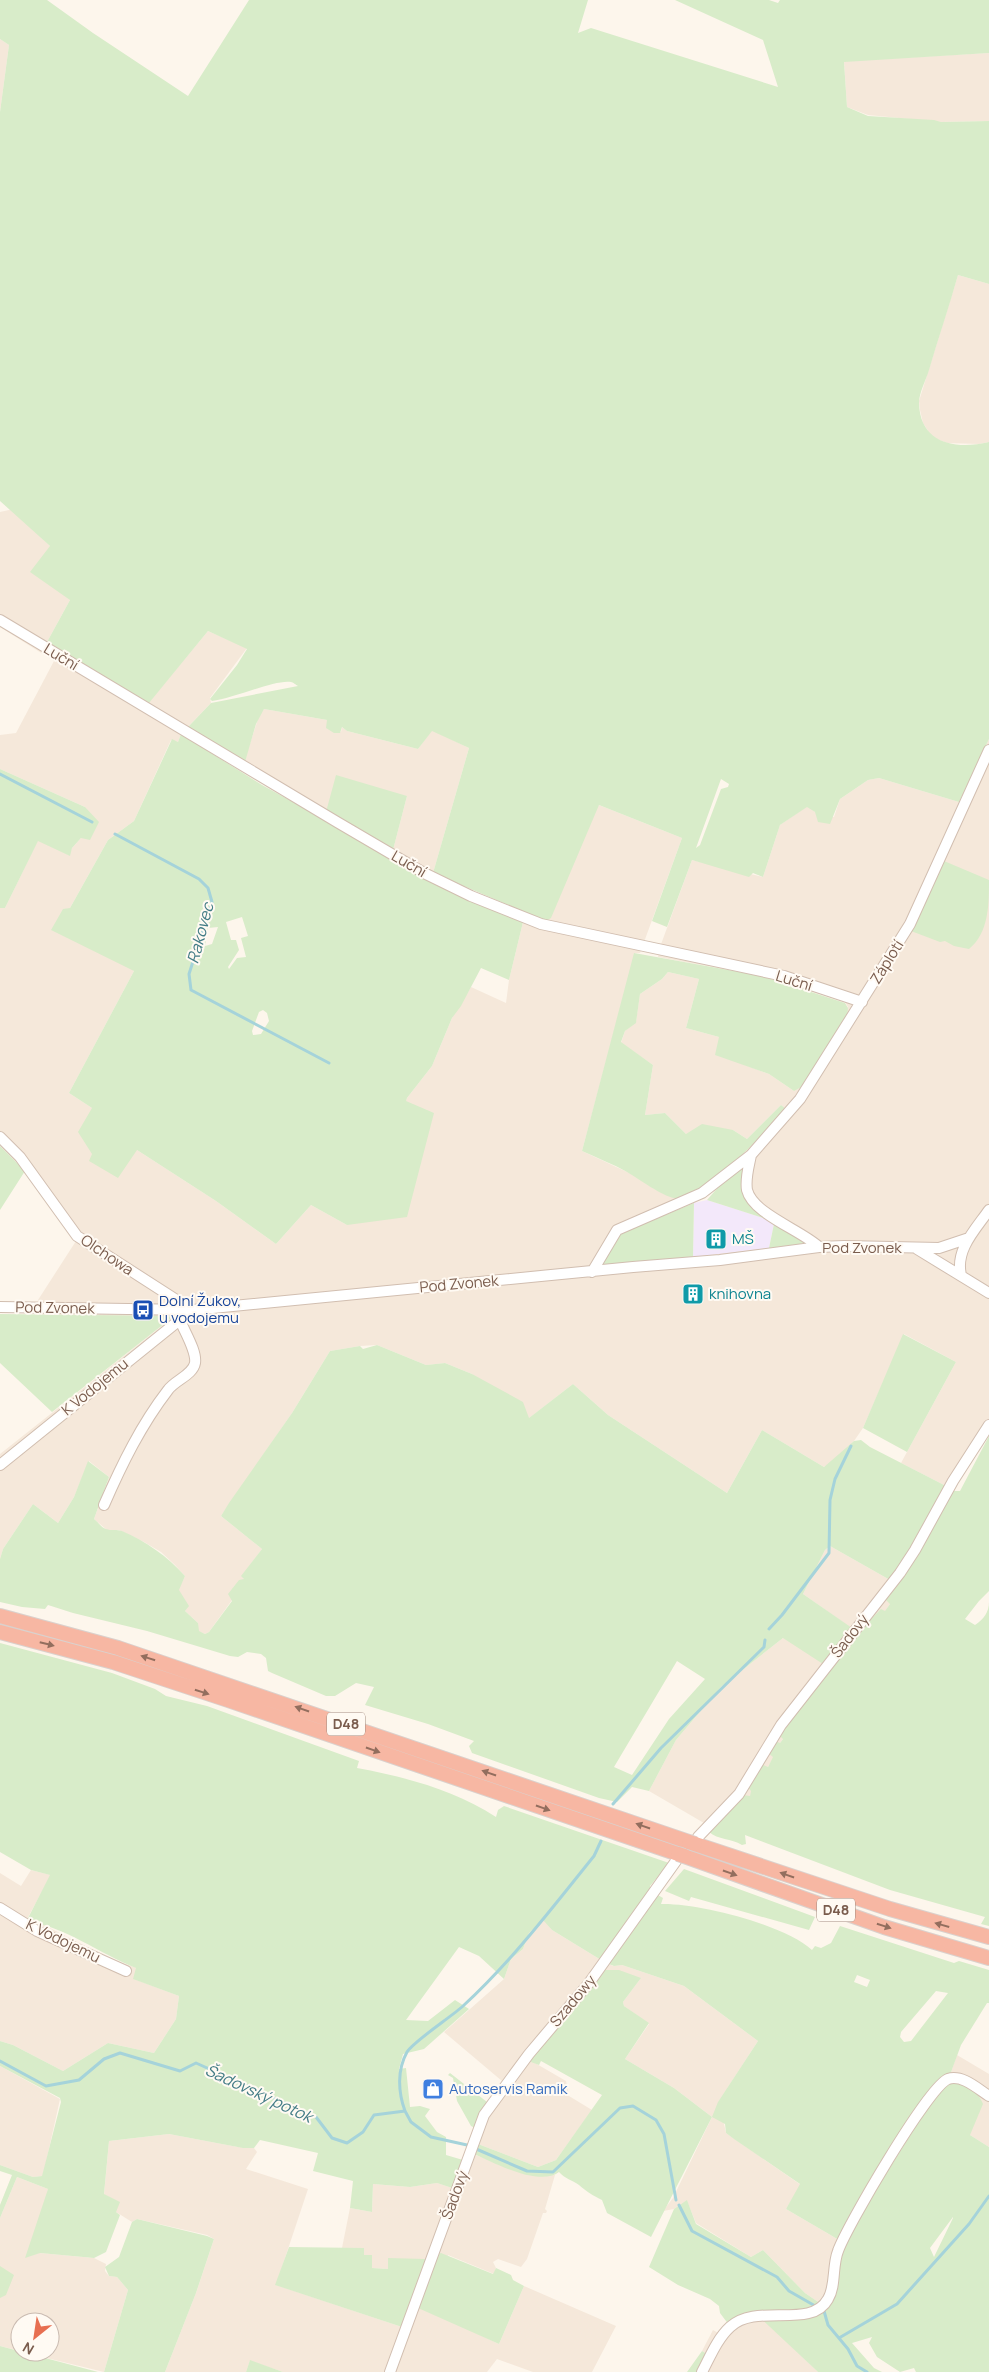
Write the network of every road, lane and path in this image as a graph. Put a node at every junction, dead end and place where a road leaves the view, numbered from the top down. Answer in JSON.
{"nodes":[{"id":1,"x":0,"y":620,"type":"edge"},
{"id":2,"x":989,"y":750,"type":"edge"},
{"id":3,"x":862,"y":1002,"type":"junction"},
{"id":4,"x":0,"y":1137,"type":"edge"},
{"id":5,"x":751,"y":1155,"type":"junction"},
{"id":6,"x":989,"y":1210,"type":"edge"},
{"id":7,"x":969,"y":1238,"type":"junction"},
{"id":8,"x":819,"y":1247,"type":"junction"},
{"id":9,"x":916,"y":1248,"type":"junction"},
{"id":10,"x":592,"y":1272,"type":"junction"},
{"id":11,"x":961,"y":1275,"type":"junction"},
{"id":12,"x":989,"y":1293,"type":"edge"},
{"id":13,"x":0,"y":1307,"type":"edge"},
{"id":14,"x":192,"y":1310,"type":"junction"},
{"id":15,"x":180,"y":1320,"type":"junction"},
{"id":16,"x":989,"y":1425,"type":"edge"},
{"id":17,"x":0,"y":1465,"type":"edge"},
{"id":18,"x":104,"y":1504,"type":"dead end"},
{"id":19,"x":0,"y":1616,"type":"edge"},
{"id":20,"x":0,"y":1632,"type":"edge"},
{"id":21,"x":694,"y":1841,"type":"junction"},
{"id":22,"x":679,"y":1857,"type":"junction"},
{"id":23,"x":0,"y":1908,"type":"edge"},
{"id":24,"x":989,"y":1937,"type":"edge"},
{"id":25,"x":989,"y":1958,"type":"edge"},
{"id":26,"x":126,"y":1971,"type":"dead end"},
{"id":27,"x":989,"y":2096,"type":"edge"},
{"id":28,"x":474,"y":2142,"type":"joint"},
{"id":29,"x":390,"y":2372,"type":"edge"},
{"id":30,"x":702,"y":2372,"type":"edge"}],
"edges":[{"from":1,"to":3,"type":"street","name":"Luční"},
{"from":2,"to":3,"type":"street","name":"Záplotí"},
{"from":3,"to":5,"type":"street","name":"Záplotí"},
{"from":4,"to":14,"type":"street","name":"Olchowa"},
{"from":5,"to":8,"type":"street"},
{"from":5,"to":10,"type":"street","name":"Záplotí"},
{"from":6,"to":7,"type":"street"},
{"from":7,"to":9,"type":"street","name":"Pod Zvonek"},
{"from":7,"to":11,"type":"street"},
{"from":8,"to":9,"type":"street","name":"Pod Zvonek"},
{"from":8,"to":10,"type":"street","name":"Pod Zvonek"},
{"from":9,"to":11,"type":"street","name":"Pod Zvonek"},
{"from":10,"to":14,"type":"street","name":"Pod Zvonek"},
{"from":11,"to":12,"type":"street","name":"Pod Zvonek"},
{"from":13,"to":14,"type":"street","name":"Pod Zvonek"},
{"from":14,"to":15,"type":"street","name":"K Vodojemu"},
{"from":15,"to":17,"type":"street","name":"K Vodojemu"},
{"from":15,"to":18,"type":"street"},
{"from":16,"to":21,"type":"street","name":"Šadový"},
{"from":21,"to":19,"type":"highway","number":"D48","one_way":true},
{"from":20,"to":22,"type":"highway","number":"D48","one_way":true},
{"from":24,"to":21,"type":"highway","number":"D48","one_way":true},
{"from":22,"to":25,"type":"highway","number":"D48","one_way":true},
{"from":22,"to":28,"type":"street","name":"Szadowy"},
{"from":23,"to":26,"type":"street","name":"K Vodojemu"},
{"from":27,"to":30,"type":"street"},
{"from":28,"to":29,"type":"street","name":"Šadový"}]}
